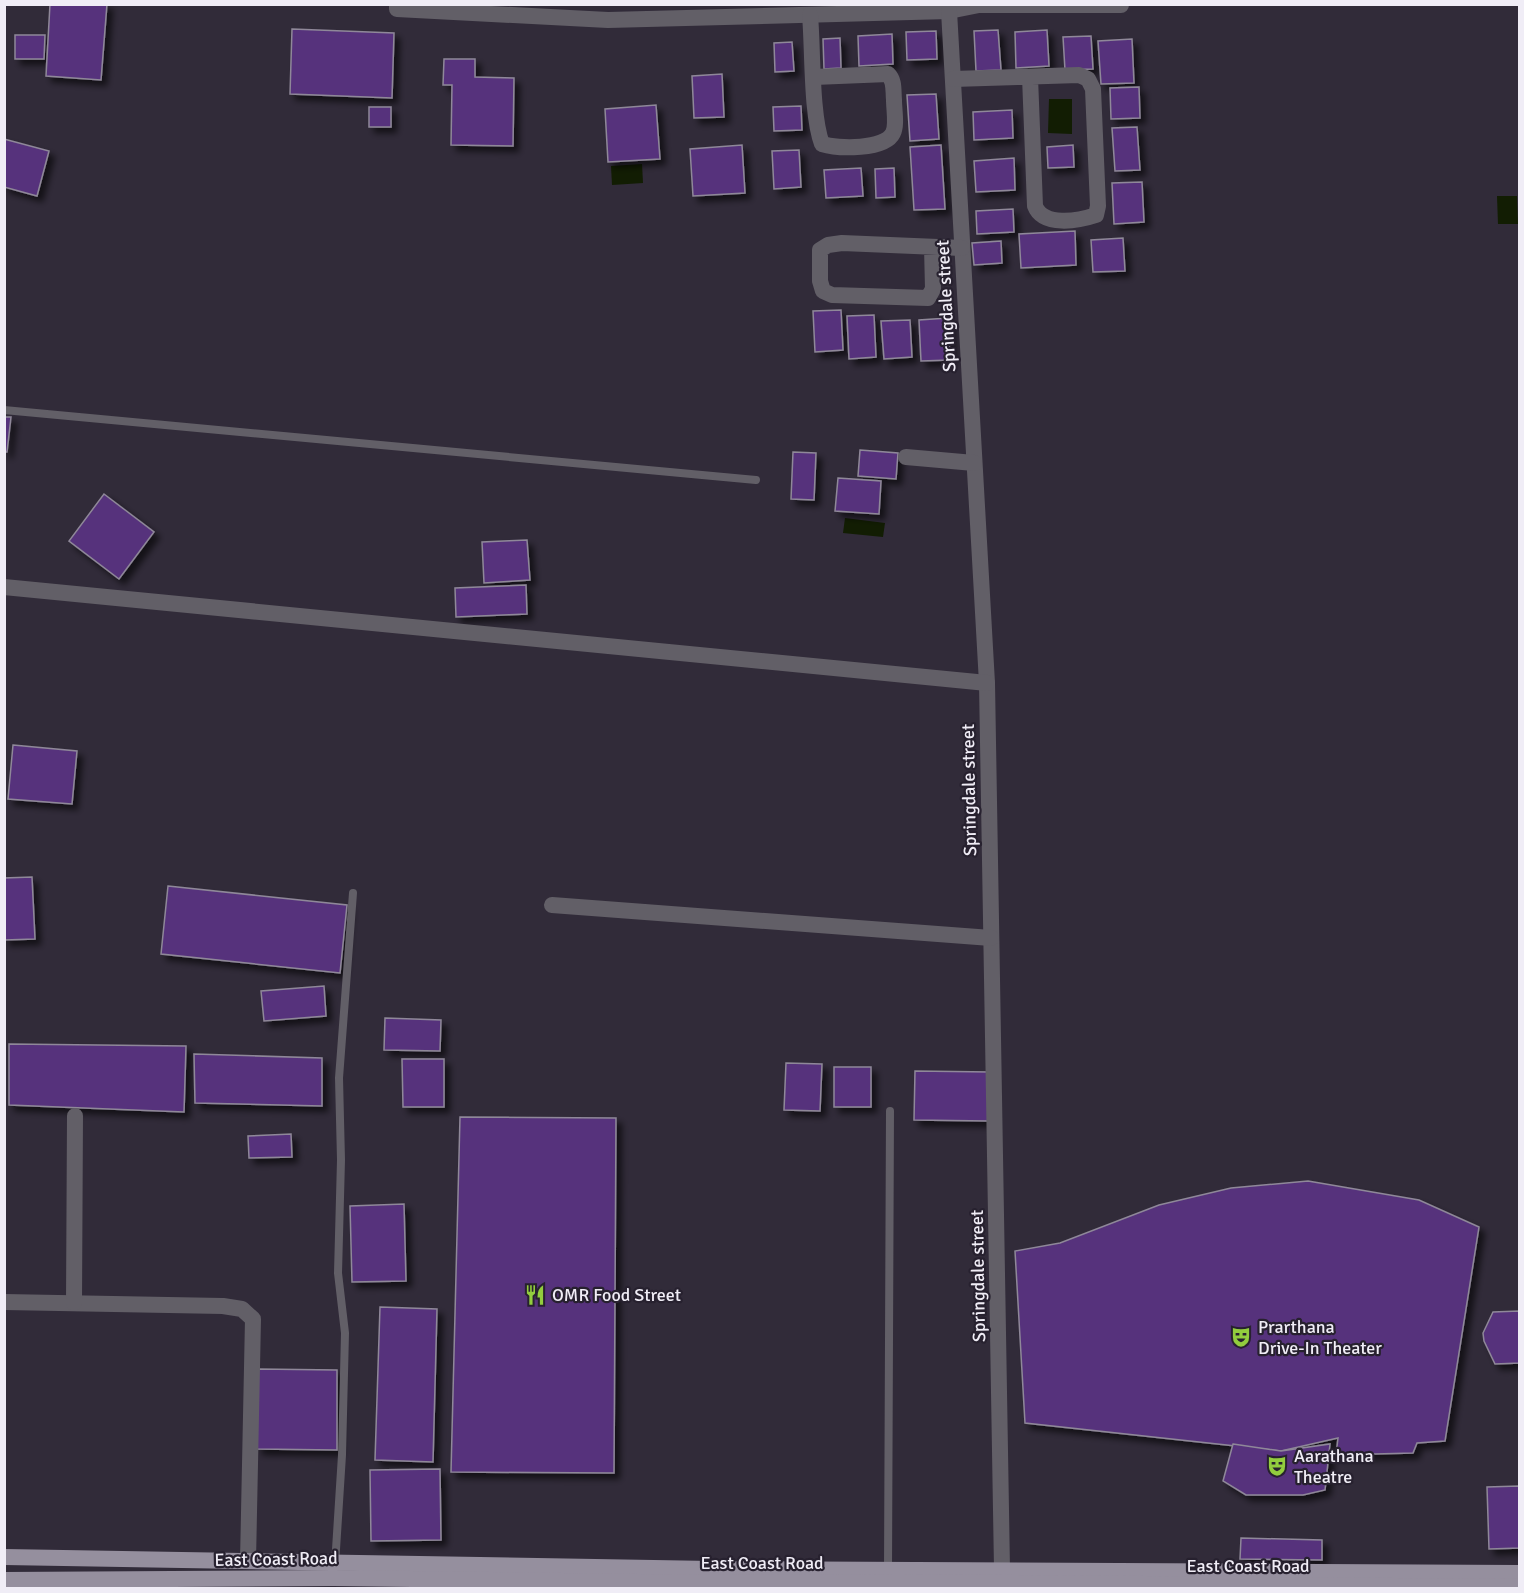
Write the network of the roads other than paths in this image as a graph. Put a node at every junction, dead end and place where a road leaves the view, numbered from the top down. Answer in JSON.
{"nodes":[{"id":1,"x":397,"y":4,"type":"edge"},
{"id":2,"x":979,"y":5,"type":"edge"},
{"id":3,"x":1121,"y":5,"type":"edge"},
{"id":4,"x":533,"y":10,"type":"edge"},
{"id":5,"x":949,"y":11,"type":"junction"},
{"id":6,"x":810,"y":15,"type":"junction"},
{"id":7,"x":814,"y":77,"type":"junction"},
{"id":8,"x":1030,"y":77,"type":"junction"},
{"id":9,"x":953,"y":79,"type":"junction"},
{"id":10,"x":932,"y":247,"type":"junction"},
{"id":11,"x":962,"y":248,"type":"junction"},
{"id":12,"x":4,"y":410,"type":"edge"},
{"id":13,"x":906,"y":457,"type":"dead end"},
{"id":14,"x":974,"y":463,"type":"junction"},
{"id":15,"x":756,"y":480,"type":"dead end"},
{"id":16,"x":4,"y":587,"type":"edge"},
{"id":17,"x":987,"y":683,"type":"junction"},
{"id":18,"x":353,"y":893,"type":"dead end"},
{"id":19,"x":552,"y":905,"type":"dead end"},
{"id":20,"x":991,"y":938,"type":"junction"},
{"id":21,"x":890,"y":1111,"type":"dead end"},
{"id":22,"x":75,"y":1116,"type":"dead end"},
{"id":23,"x":4,"y":1302,"type":"edge"},
{"id":24,"x":74,"y":1303,"type":"junction"},
{"id":25,"x":4,"y":1557,"type":"edge"},
{"id":26,"x":248,"y":1561,"type":"junction"},
{"id":27,"x":1002,"y":1569,"type":"junction"},
{"id":28,"x":334,"y":1570,"type":"junction"},
{"id":29,"x":888,"y":1570,"type":"junction"},
{"id":30,"x":1520,"y":1573,"type":"edge"},
{"id":31,"x":4,"y":1580,"type":"edge"},
{"id":32,"x":119,"y":1584,"type":"edge"},
{"id":33,"x":483,"y":1584,"type":"edge"},
{"id":34,"x":616,"y":1585,"type":"edge"},
{"id":35,"x":848,"y":1585,"type":"edge"},
{"id":36,"x":711,"y":1586,"type":"edge"},
{"id":37,"x":808,"y":1586,"type":"edge"},
{"id":38,"x":1113,"y":1586,"type":"edge"},
{"id":39,"x":1520,"y":1587,"type":"edge"}],
"edges":[{"from":1,"to":4,"type":"street"},
{"from":2,"to":3,"type":"street"},
{"from":2,"to":5,"type":"street"},
{"from":4,"to":6,"type":"street"},
{"from":5,"to":6,"type":"street"},
{"from":5,"to":9,"type":"street","name":"Springdale street"},
{"from":6,"to":7,"type":"street"},
{"from":7,"to":7,"type":"street"},
{"from":8,"to":8,"type":"street"},
{"from":8,"to":9,"type":"street"},
{"from":9,"to":11,"type":"street","name":"Springdale street"},
{"from":10,"to":10,"type":"street"},
{"from":10,"to":11,"type":"street"},
{"from":11,"to":14,"type":"street","name":"Springdale street"},
{"from":12,"to":15,"type":"lane"},
{"from":13,"to":14,"type":"street"},
{"from":14,"to":17,"type":"street","name":"Springdale street"},
{"from":16,"to":17,"type":"street"},
{"from":17,"to":20,"type":"street","name":"Springdale street"},
{"from":18,"to":28,"type":"lane"},
{"from":19,"to":20,"type":"street"},
{"from":20,"to":27,"type":"street","name":"Springdale street"},
{"from":21,"to":29,"type":"lane"},
{"from":22,"to":24,"type":"street"},
{"from":23,"to":24,"type":"street"},
{"from":24,"to":26,"type":"street"},
{"from":25,"to":26,"type":"main road","name":"East Coast Road"},
{"from":26,"to":28,"type":"main road","name":"East Coast Road"},
{"from":27,"to":29,"type":"main road","name":"East Coast Road"},
{"from":27,"to":30,"type":"main road","name":"East Coast Road"},
{"from":28,"to":29,"type":"main road","name":"East Coast Road"},
{"from":28,"to":32,"type":"main road","name":"East Coast Road"},
{"from":28,"to":33,"type":"main road","name":"East Coast Road"},
{"from":31,"to":32,"type":"main road","name":"East Coast Road"},
{"from":33,"to":34,"type":"main road","name":"East Coast Road"},
{"from":34,"to":36,"type":"main road","name":"East Coast Road"},
{"from":35,"to":37,"type":"main road","name":"East Coast Road"},
{"from":35,"to":38,"type":"main road","name":"East Coast Road"},
{"from":36,"to":37,"type":"main road","name":"East Coast Road"},
{"from":38,"to":39,"type":"main road","name":"East Coast Road"}]}
